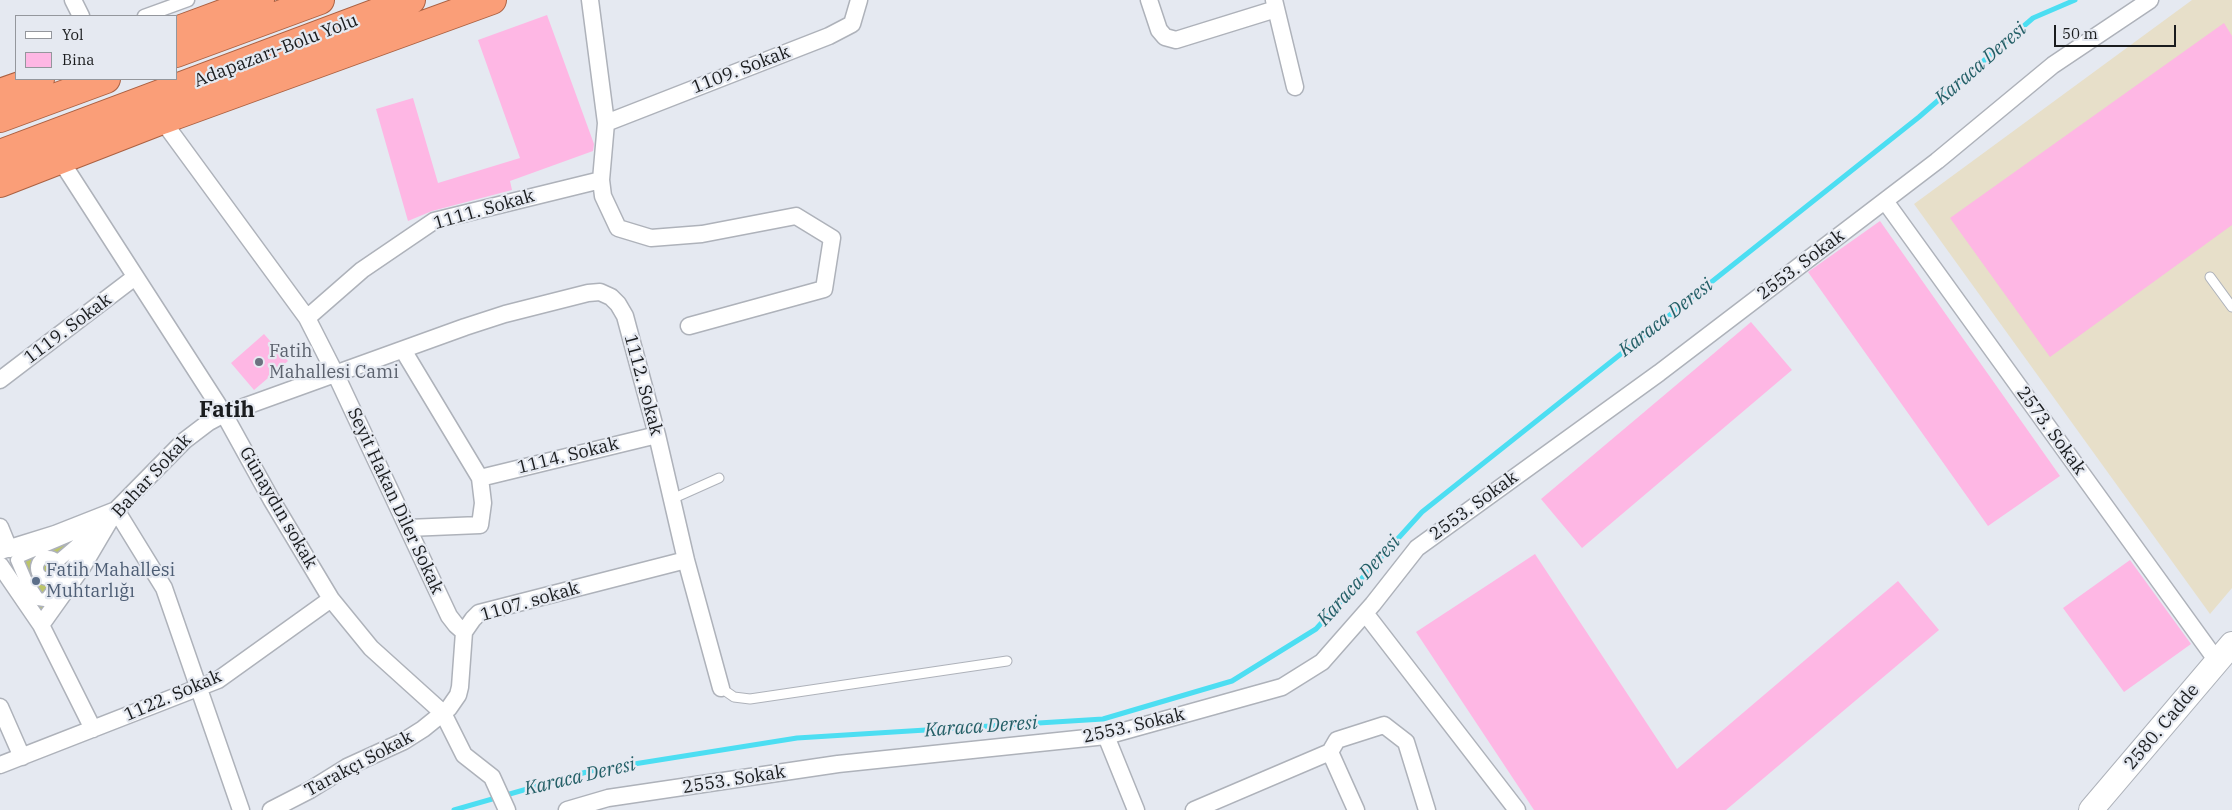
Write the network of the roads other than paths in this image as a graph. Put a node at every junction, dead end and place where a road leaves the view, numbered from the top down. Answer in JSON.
{"nodes":[{"id":1,"x":73,"y":0,"type":"edge"},
{"id":2,"x":188,"y":0,"type":"edge"},
{"id":3,"x":260,"y":0,"type":"edge"},
{"id":4,"x":320,"y":0,"type":"edge"},
{"id":5,"x":411,"y":0,"type":"edge"},
{"id":6,"x":492,"y":0,"type":"edge"},
{"id":7,"x":590,"y":0,"type":"edge"},
{"id":8,"x":859,"y":0,"type":"edge"},
{"id":9,"x":1149,"y":0,"type":"edge"},
{"id":10,"x":2150,"y":0,"type":"edge"},
{"id":11,"x":1275,"y":5,"type":"edge"},
{"id":12,"x":214,"y":8,"type":"edge"},
{"id":13,"x":80,"y":15,"type":"edge"},
{"id":14,"x":147,"y":15,"type":"edge"},
{"id":15,"x":178,"y":30,"type":"edge"},
{"id":16,"x":178,"y":52,"type":"edge"},
{"id":17,"x":37,"y":80,"type":"edge"},
{"id":18,"x":55,"y":80,"type":"edge"},
{"id":19,"x":103,"y":80,"type":"edge"},
{"id":20,"x":1295,"y":87,"type":"dead end"},
{"id":21,"x":0,"y":93,"type":"edge"},
{"id":22,"x":0,"y":106,"type":"edge"},
{"id":23,"x":0,"y":118,"type":"edge"},
{"id":24,"x":162,"y":120,"type":"junction"},
{"id":25,"x":606,"y":123,"type":"junction"},
{"id":26,"x":122,"y":136,"type":"junction"},
{"id":27,"x":0,"y":154,"type":"edge"},
{"id":28,"x":61,"y":161,"type":"junction"},
{"id":29,"x":0,"y":171,"type":"edge"},
{"id":30,"x":601,"y":180,"type":"junction"},
{"id":31,"x":0,"y":183,"type":"edge"},
{"id":32,"x":1885,"y":200,"type":"junction"},
{"id":33,"x":136,"y":277,"type":"junction"},
{"id":34,"x":2210,"y":277,"type":"dead end"},
{"id":35,"x":2232,"y":307,"type":"edge"},
{"id":36,"x":306,"y":318,"type":"junction"},
{"id":37,"x":689,"y":326,"type":"dead end"},
{"id":38,"x":403,"y":350,"type":"junction"},
{"id":39,"x":336,"y":375,"type":"junction"},
{"id":40,"x":0,"y":380,"type":"edge"},
{"id":41,"x":224,"y":414,"type":"junction"},
{"id":42,"x":657,"y":434,"type":"junction"},
{"id":43,"x":480,"y":478,"type":"junction"},
{"id":44,"x":719,"y":478,"type":"dead end"},
{"id":45,"x":672,"y":499,"type":"junction"},
{"id":46,"x":116,"y":510,"type":"junction"},
{"id":47,"x":0,"y":527,"type":"edge"},
{"id":48,"x":408,"y":528,"type":"junction"},
{"id":49,"x":57,"y":537,"type":"junction"},
{"id":50,"x":4,"y":550,"type":"edge"},
{"id":51,"x":686,"y":560,"type":"junction"},
{"id":52,"x":74,"y":562,"type":"junction"},
{"id":53,"x":0,"y":565,"type":"edge"},
{"id":54,"x":20,"y":583,"type":"junction"},
{"id":55,"x":331,"y":599,"type":"junction"},
{"id":56,"x":1365,"y":613,"type":"junction"},
{"id":57,"x":41,"y":625,"type":"junction"},
{"id":58,"x":464,"y":632,"type":"junction"},
{"id":59,"x":2225,"y":653,"type":"edge"},
{"id":60,"x":1007,"y":661,"type":"dead end"},
{"id":61,"x":199,"y":687,"type":"junction"},
{"id":62,"x":721,"y":688,"type":"joint"},
{"id":63,"x":0,"y":707,"type":"edge"},
{"id":64,"x":443,"y":713,"type":"junction"},
{"id":65,"x":93,"y":729,"type":"junction"},
{"id":66,"x":1106,"y":736,"type":"junction"},
{"id":67,"x":1330,"y":752,"type":"junction"},
{"id":68,"x":22,"y":757,"type":"junction"},
{"id":69,"x":0,"y":765,"type":"edge"},
{"id":70,"x":241,"y":810,"type":"edge"},
{"id":71,"x":271,"y":810,"type":"edge"},
{"id":72,"x":507,"y":810,"type":"edge"},
{"id":73,"x":567,"y":810,"type":"edge"},
{"id":74,"x":1136,"y":810,"type":"edge"},
{"id":75,"x":1194,"y":810,"type":"edge"},
{"id":76,"x":1356,"y":810,"type":"edge"},
{"id":77,"x":1427,"y":810,"type":"edge"},
{"id":78,"x":1517,"y":810,"type":"edge"},
{"id":79,"x":2091,"y":810,"type":"edge"}],
"edges":[{"from":1,"to":13,"type":"street"},
{"from":2,"to":14,"type":"street"},
{"from":3,"to":12,"type":"highway"},
{"from":4,"to":16,"type":"highway"},
{"from":5,"to":27,"type":"highway","name":"Adapazarı-Bolu Yolu"},
{"from":6,"to":24,"type":"highway"},
{"from":7,"to":25,"type":"street"},
{"from":8,"to":25,"type":"street","name":"1109. Sokak"},
{"from":9,"to":11,"type":"street"},
{"from":10,"to":32,"type":"street","name":"2553. Sokak"},
{"from":11,"to":20,"type":"street"},
{"from":12,"to":15,"type":"highway"},
{"from":17,"to":21,"type":"highway"},
{"from":18,"to":22,"type":"highway"},
{"from":19,"to":23,"type":"highway"},
{"from":24,"to":26,"type":"highway"},
{"from":24,"to":36,"type":"street","name":"Seyit Hakan Diler Sokak"},
{"from":25,"to":30,"type":"street"},
{"from":26,"to":28,"type":"highway"},
{"from":26,"to":29,"type":"highway"},
{"from":28,"to":31,"type":"highway"},
{"from":28,"to":33,"type":"street","name":"Günaydın sokak"},
{"from":30,"to":36,"type":"street","name":"1111. Sokak"},
{"from":30,"to":37,"type":"street"},
{"from":32,"to":56,"type":"street","name":"2553. Sokak"},
{"from":32,"to":59,"type":"street","name":"2573. Sokak"},
{"from":33,"to":40,"type":"street","name":"1119. Sokak"},
{"from":33,"to":41,"type":"street","name":"Günaydın sokak"},
{"from":34,"to":35,"type":"lane"},
{"from":36,"to":39,"type":"street","name":"Seyit Hakan Diler Sokak"},
{"from":38,"to":39,"type":"street","name":"1112. Sokak"},
{"from":38,"to":42,"type":"street","name":"1112. Sokak"},
{"from":38,"to":43,"type":"street"},
{"from":39,"to":41,"type":"street","name":"1112. Sokak"},
{"from":39,"to":48,"type":"street","name":"Seyit Hakan Diler Sokak"},
{"from":41,"to":46,"type":"street","name":"Bahar Sokak"},
{"from":41,"to":55,"type":"street","name":"Günaydın sokak"},
{"from":42,"to":43,"type":"street","name":"1114. Sokak"},
{"from":42,"to":45,"type":"street","name":"1112. Sokak"},
{"from":43,"to":48,"type":"street"},
{"from":44,"to":45,"type":"lane"},
{"from":45,"to":51,"type":"street","name":"1112. Sokak"},
{"from":46,"to":49,"type":"street"},
{"from":46,"to":52,"type":"street","name":"Bahar Sokak"},
{"from":46,"to":61,"type":"street"},
{"from":47,"to":50,"type":"street"},
{"from":48,"to":58,"type":"street","name":"Seyit Hakan Diler Sokak"},
{"from":49,"to":50,"type":"street"},
{"from":49,"to":52,"type":"street"},
{"from":49,"to":52,"type":"street"},
{"from":49,"to":54,"type":"street"},
{"from":51,"to":58,"type":"street","name":"1107. sokak"},
{"from":51,"to":62,"type":"street","name":"1112. Sokak"},
{"from":52,"to":54,"type":"street"},
{"from":52,"to":54,"type":"street"},
{"from":52,"to":57,"type":"street","name":"Bahar Sokak"},
{"from":53,"to":54,"type":"street"},
{"from":54,"to":57,"type":"street"},
{"from":55,"to":61,"type":"street","name":"1122. Sokak"},
{"from":55,"to":64,"type":"street","name":"Günaydın sokak"},
{"from":56,"to":66,"type":"street","name":"2553. Sokak"},
{"from":56,"to":78,"type":"street"},
{"from":57,"to":65,"type":"street"},
{"from":58,"to":64,"type":"street","name":"1107. sokak"},
{"from":59,"to":79,"type":"main road","name":"2580. Cadde"},
{"from":60,"to":62,"type":"lane"},
{"from":61,"to":65,"type":"street","name":"1122. Sokak"},
{"from":61,"to":70,"type":"street"},
{"from":63,"to":68,"type":"street"},
{"from":64,"to":71,"type":"street","name":"Tarakçı Sokak"},
{"from":64,"to":72,"type":"street","name":"Günaydın sokak"},
{"from":65,"to":68,"type":"street","name":"1122. Sokak"},
{"from":66,"to":73,"type":"street","name":"2553. Sokak"},
{"from":66,"to":74,"type":"street"},
{"from":67,"to":75,"type":"street"},
{"from":67,"to":76,"type":"street"},
{"from":67,"to":77,"type":"street"},
{"from":68,"to":69,"type":"street","name":"1122. Sokak"}]}
